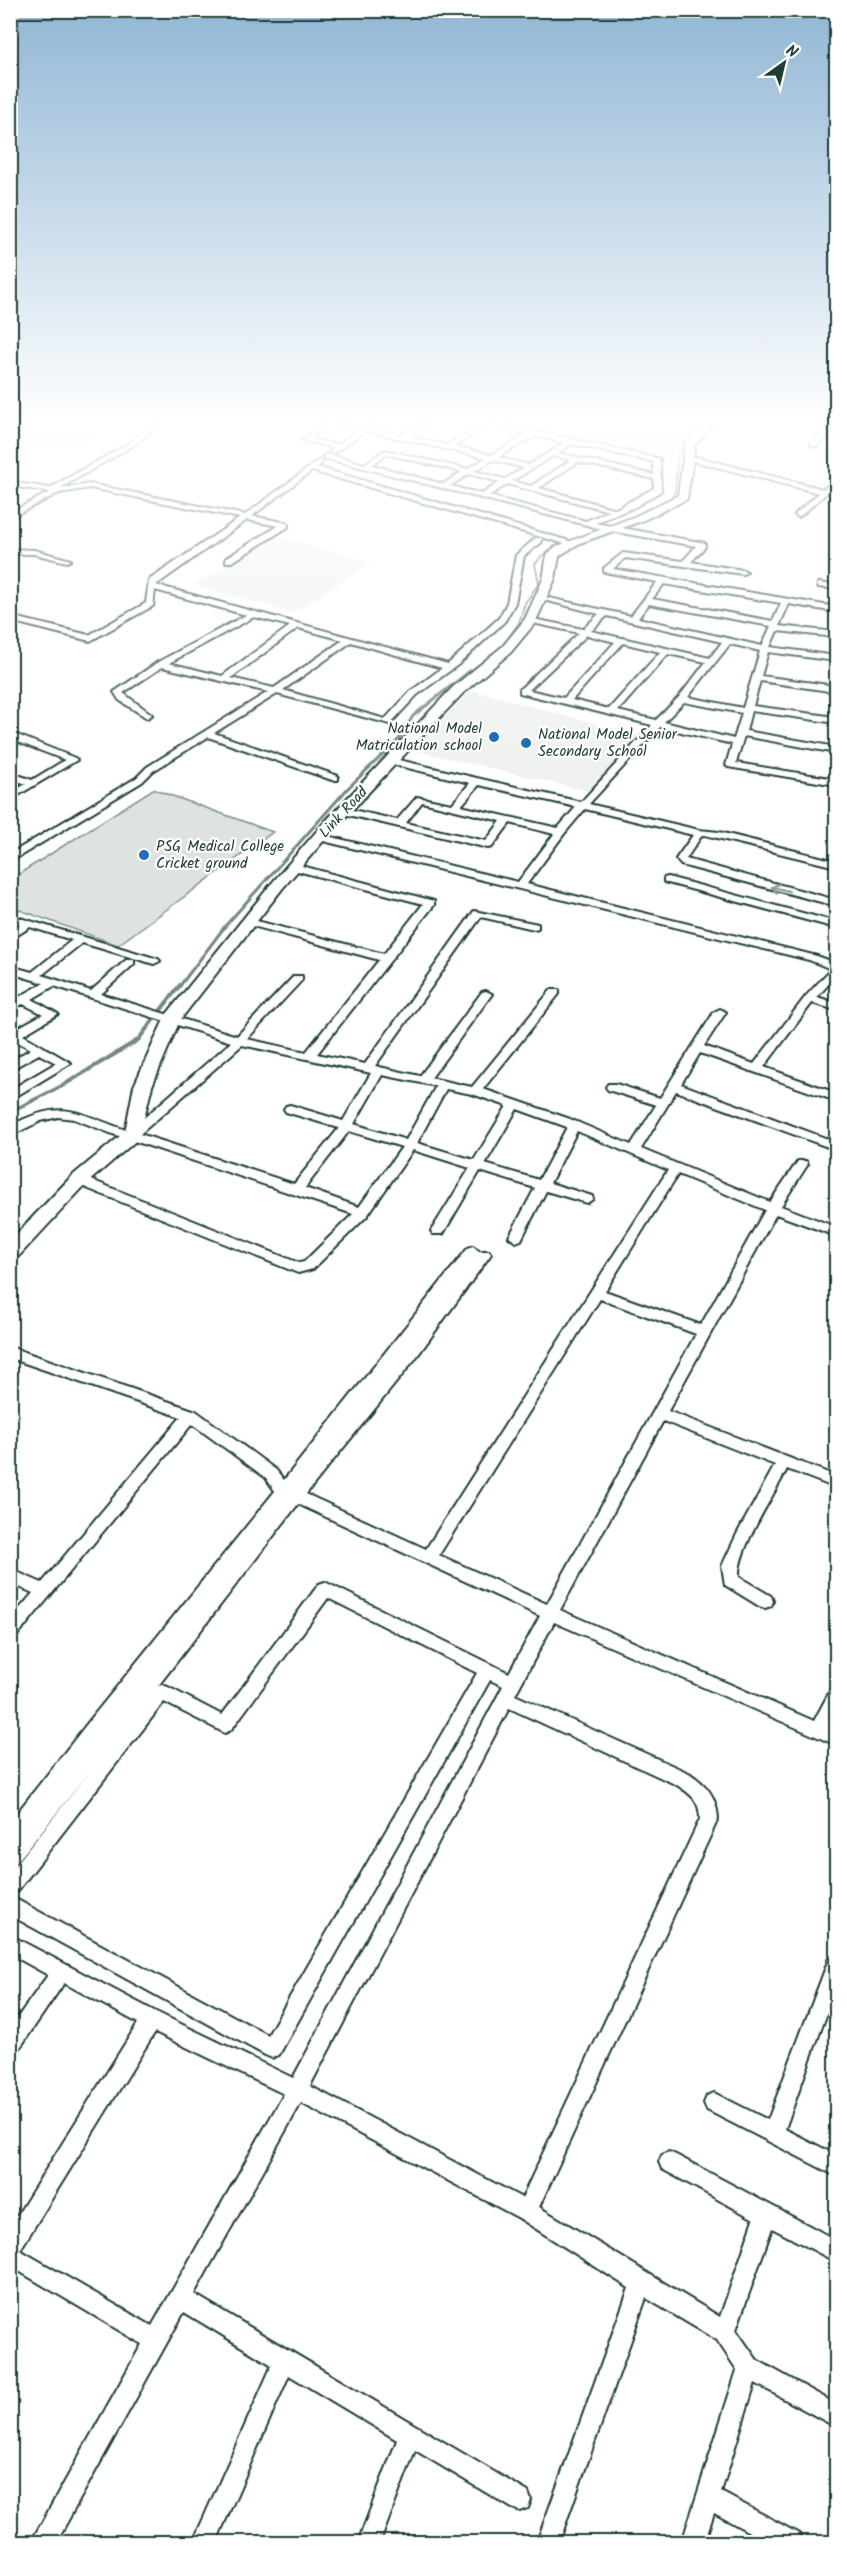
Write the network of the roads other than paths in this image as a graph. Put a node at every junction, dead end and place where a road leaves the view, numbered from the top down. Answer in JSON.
{"nodes":[{"id":1,"x":208,"y":543,"type":"edge"},
{"id":2,"x":256,"y":543,"type":"edge"},
{"id":3,"x":534,"y":543,"type":"edge"},
{"id":4,"x":567,"y":543,"type":"edge"},
{"id":5,"x":692,"y":543,"type":"edge"},
{"id":6,"x":10,"y":551,"type":"edge"},
{"id":7,"x":67,"y":560,"type":"dead end"},
{"id":8,"x":229,"y":560,"type":"dead end"},
{"id":9,"x":685,"y":564,"type":"junction"},
{"id":10,"x":744,"y":572,"type":"dead end"},
{"id":11,"x":662,"y":581,"type":"junction"},
{"id":12,"x":821,"y":585,"type":"dead end"},
{"id":13,"x":151,"y":586,"type":"junction"},
{"id":14,"x":837,"y":587,"type":"edge"},
{"id":15,"x":540,"y":598,"type":"junction"},
{"id":16,"x":647,"y":601,"type":"junction"},
{"id":17,"x":786,"y":601,"type":"junction"},
{"id":18,"x":837,"y":609,"type":"edge"},
{"id":19,"x":253,"y":614,"type":"junction"},
{"id":20,"x":604,"y":614,"type":"junction"},
{"id":21,"x":10,"y":618,"type":"edge"},
{"id":22,"x":531,"y":620,"type":"junction"},
{"id":23,"x":633,"y":620,"type":"junction"},
{"id":24,"x":297,"y":625,"type":"junction"},
{"id":25,"x":774,"y":626,"type":"junction"},
{"id":26,"x":583,"y":632,"type":"junction"},
{"id":27,"x":837,"y":635,"type":"edge"},
{"id":28,"x":349,"y":639,"type":"junction"},
{"id":29,"x":728,"y":640,"type":"junction"},
{"id":30,"x":620,"y":641,"type":"junction"},
{"id":31,"x":765,"y":649,"type":"junction"},
{"id":32,"x":666,"y":651,"type":"junction"},
{"id":33,"x":837,"y":659,"type":"edge"},
{"id":34,"x":712,"y":661,"type":"junction"},
{"id":35,"x":161,"y":664,"type":"junction"},
{"id":36,"x":449,"y":667,"type":"junction"},
{"id":37,"x":225,"y":678,"type":"junction"},
{"id":38,"x":756,"y":678,"type":"junction"},
{"id":39,"x":837,"y":689,"type":"edge"},
{"id":40,"x":276,"y":691,"type":"junction"},
{"id":41,"x":682,"y":699,"type":"junction"},
{"id":42,"x":567,"y":701,"type":"junction"},
{"id":43,"x":747,"y":709,"type":"junction"},
{"id":44,"x":610,"y":713,"type":"junction"},
{"id":45,"x":147,"y":716,"type":"dead end"},
{"id":46,"x":837,"y":720,"type":"edge"},
{"id":47,"x":658,"y":725,"type":"junction"},
{"id":48,"x":207,"y":734,"type":"junction"},
{"id":49,"x":10,"y":735,"type":"edge"},
{"id":50,"x":740,"y":738,"type":"junction"},
{"id":51,"x":836,"y":749,"type":"edge"},
{"id":52,"x":390,"y":761,"type":"junction"},
{"id":53,"x":10,"y":775,"type":"edge"},
{"id":54,"x":335,"y":778,"type":"dead end"},
{"id":55,"x":477,"y":781,"type":"junction"},
{"id":56,"x":837,"y":782,"type":"edge"},
{"id":57,"x":33,"y":783,"type":"junction"},
{"id":58,"x":10,"y":797,"type":"edge"},
{"id":59,"x":454,"y":807,"type":"junction"},
{"id":60,"x":582,"y":807,"type":"junction"},
{"id":61,"x":344,"y":811,"type":"junction"},
{"id":62,"x":508,"y":819,"type":"junction"},
{"id":63,"x":399,"y":824,"type":"junction"},
{"id":64,"x":560,"y":832,"type":"junction"},
{"id":65,"x":699,"y":833,"type":"junction"},
{"id":66,"x":319,"y":837,"type":"junction"},
{"id":67,"x":10,"y":859,"type":"edge"},
{"id":68,"x":837,"y":864,"type":"edge"},
{"id":69,"x":294,"y":867,"type":"junction"},
{"id":70,"x":668,"y":880,"type":"dead end"},
{"id":71,"x":521,"y":886,"type":"junction"},
{"id":72,"x":837,"y":903,"type":"edge"},
{"id":73,"x":10,"y":918,"type":"edge"},
{"id":74,"x":249,"y":922,"type":"junction"},
{"id":75,"x":27,"y":924,"type":"junction"},
{"id":76,"x":837,"y":925,"type":"edge"},
{"id":77,"x":534,"y":926,"type":"dead end"},
{"id":78,"x":10,"y":937,"type":"edge"},
{"id":79,"x":80,"y":939,"type":"junction"},
{"id":80,"x":386,"y":958,"type":"junction"},
{"id":81,"x":130,"y":962,"type":"dead end"},
{"id":82,"x":154,"y":962,"type":"dead end"},
{"id":83,"x":837,"y":968,"type":"edge"},
{"id":84,"x":10,"y":969,"type":"edge"},
{"id":85,"x":35,"y":975,"type":"junction"},
{"id":86,"x":298,"y":978,"type":"dead end"},
{"id":87,"x":54,"y":982,"type":"junction"},
{"id":88,"x":555,"y":992,"type":"dead end"},
{"id":89,"x":95,"y":993,"type":"junction"},
{"id":90,"x":486,"y":994,"type":"dead end"},
{"id":91,"x":810,"y":998,"type":"junction"},
{"id":92,"x":24,"y":1000,"type":"junction"},
{"id":93,"x":10,"y":1007,"type":"edge"},
{"id":94,"x":837,"y":1007,"type":"edge"},
{"id":95,"x":720,"y":1012,"type":"dead end"},
{"id":96,"x":168,"y":1017,"type":"junction"},
{"id":97,"x":12,"y":1036,"type":"edge"},
{"id":98,"x":240,"y":1040,"type":"junction"},
{"id":99,"x":698,"y":1048,"type":"junction"},
{"id":100,"x":39,"y":1049,"type":"junction"},
{"id":101,"x":308,"y":1057,"type":"junction"},
{"id":102,"x":10,"y":1066,"type":"edge"},
{"id":103,"x":756,"y":1068,"type":"junction"},
{"id":104,"x":373,"y":1070,"type":"junction"},
{"id":105,"x":423,"y":1080,"type":"junction"},
{"id":106,"x":443,"y":1084,"type":"junction"},
{"id":107,"x":674,"y":1086,"type":"junction"},
{"id":108,"x":612,"y":1087,"type":"dead end"},
{"id":109,"x":475,"y":1091,"type":"junction"},
{"id":110,"x":834,"y":1092,"type":"edge"},
{"id":111,"x":10,"y":1096,"type":"edge"},
{"id":112,"x":662,"y":1103,"type":"junction"},
{"id":113,"x":514,"y":1104,"type":"junction"},
{"id":114,"x":290,"y":1109,"type":"dead end"},
{"id":115,"x":574,"y":1126,"type":"junction"},
{"id":116,"x":346,"y":1127,"type":"junction"},
{"id":117,"x":10,"y":1132,"type":"edge"},
{"id":118,"x":132,"y":1134,"type":"junction"},
{"id":119,"x":410,"y":1145,"type":"junction"},
{"id":120,"x":837,"y":1146,"type":"edge"},
{"id":121,"x":633,"y":1151,"type":"junction"},
{"id":122,"x":802,"y":1164,"type":"dead end"},
{"id":123,"x":476,"y":1166,"type":"junction"},
{"id":124,"x":676,"y":1168,"type":"junction"},
{"id":125,"x":79,"y":1180,"type":"junction"},
{"id":126,"x":542,"y":1186,"type":"junction"},
{"id":127,"x":298,"y":1188,"type":"junction"},
{"id":128,"x":587,"y":1199,"type":"dead end"},
{"id":129,"x":773,"y":1208,"type":"junction"},
{"id":130,"x":362,"y":1213,"type":"junction"},
{"id":131,"x":438,"y":1231,"type":"dead end"},
{"id":132,"x":837,"y":1232,"type":"edge"},
{"id":133,"x":516,"y":1238,"type":"dead end"},
{"id":134,"x":10,"y":1253,"type":"edge"},
{"id":135,"x":479,"y":1253,"type":"dead end"},
{"id":136,"x":596,"y":1293,"type":"junction"},
{"id":137,"x":705,"y":1332,"type":"junction"},
{"id":138,"x":10,"y":1353,"type":"edge"},
{"id":139,"x":660,"y":1414,"type":"junction"},
{"id":140,"x":191,"y":1415,"type":"junction"},
{"id":141,"x":784,"y":1462,"type":"junction"},
{"id":142,"x":837,"y":1482,"type":"edge"},
{"id":143,"x":290,"y":1494,"type":"junction"},
{"id":144,"x":430,"y":1556,"type":"junction"},
{"id":145,"x":10,"y":1575,"type":"edge"},
{"id":146,"x":44,"y":1591,"type":"junction"},
{"id":147,"x":765,"y":1601,"type":"dead end"},
{"id":148,"x":550,"y":1613,"type":"junction"},
{"id":149,"x":10,"y":1632,"type":"edge"},
{"id":150,"x":487,"y":1670,"type":"junction"},
{"id":151,"x":509,"y":1691,"type":"junction"},
{"id":152,"x":837,"y":1696,"type":"edge"},
{"id":153,"x":818,"y":1730,"type":"junction"},
{"id":154,"x":837,"y":1738,"type":"edge"},
{"id":155,"x":10,"y":1837,"type":"edge"},
{"id":156,"x":10,"y":1857,"type":"edge"},
{"id":157,"x":10,"y":1887,"type":"edge"},
{"id":158,"x":10,"y":1905,"type":"edge"},
{"id":159,"x":10,"y":1944,"type":"edge"},
{"id":160,"x":837,"y":1964,"type":"edge"},
{"id":161,"x":61,"y":1972,"type":"junction"},
{"id":162,"x":151,"y":2020,"type":"junction"},
{"id":163,"x":10,"y":2045,"type":"edge"},
{"id":164,"x":297,"y":2090,"type":"junction"},
{"id":165,"x":714,"y":2103,"type":"dead end"},
{"id":166,"x":773,"y":2133,"type":"junction"},
{"id":167,"x":669,"y":2162,"type":"dead end"},
{"id":168,"x":837,"y":2166,"type":"edge"},
{"id":169,"x":526,"y":2211,"type":"junction"},
{"id":170,"x":766,"y":2214,"type":"junction"},
{"id":171,"x":837,"y":2251,"type":"edge"},
{"id":172,"x":15,"y":2254,"type":"edge"},
{"id":173,"x":641,"y":2283,"type":"junction"},
{"id":174,"x":180,"y":2298,"type":"junction"},
{"id":175,"x":725,"y":2332,"type":"junction"},
{"id":176,"x":156,"y":2341,"type":"junction"},
{"id":177,"x":285,"y":2360,"type":"junction"},
{"id":178,"x":749,"y":2368,"type":"junction"},
{"id":179,"x":837,"y":2416,"type":"edge"},
{"id":180,"x":410,"y":2435,"type":"junction"},
{"id":181,"x":707,"y":2497,"type":"junction"},
{"id":182,"x":520,"y":2500,"type":"dead end"},
{"id":183,"x":44,"y":2542,"type":"edge"},
{"id":184,"x":204,"y":2542,"type":"edge"},
{"id":185,"x":369,"y":2542,"type":"edge"},
{"id":186,"x":548,"y":2542,"type":"edge"},
{"id":187,"x":693,"y":2542,"type":"edge"},
{"id":188,"x":791,"y":2542,"type":"edge"}],
"edges":[{"from":1,"to":13,"type":"street"},
{"from":2,"to":8,"type":"street"},
{"from":3,"to":36,"type":"street"},
{"from":4,"to":15,"type":"street","name":"Link Road"},
{"from":5,"to":9,"type":"street"},
{"from":6,"to":7,"type":"street"},
{"from":9,"to":10,"type":"street"},
{"from":9,"to":11,"type":"street"},
{"from":11,"to":16,"type":"street"},
{"from":11,"to":17,"type":"street"},
{"from":12,"to":14,"type":"street"},
{"from":13,"to":19,"type":"street"},
{"from":13,"to":21,"type":"street"},
{"from":15,"to":20,"type":"street"},
{"from":15,"to":22,"type":"street","name":"Link Road"},
{"from":16,"to":23,"type":"street"},
{"from":16,"to":25,"type":"street"},
{"from":17,"to":18,"type":"street"},
{"from":17,"to":25,"type":"street"},
{"from":19,"to":24,"type":"street"},
{"from":19,"to":35,"type":"street"},
{"from":20,"to":23,"type":"street"},
{"from":20,"to":26,"type":"street"},
{"from":22,"to":26,"type":"street"},
{"from":22,"to":52,"type":"street","name":"Link Road"},
{"from":23,"to":29,"type":"street"},
{"from":24,"to":28,"type":"street"},
{"from":24,"to":37,"type":"street"},
{"from":25,"to":27,"type":"street"},
{"from":25,"to":31,"type":"street"},
{"from":26,"to":30,"type":"street"},
{"from":26,"to":42,"type":"street"},
{"from":28,"to":36,"type":"street"},
{"from":28,"to":40,"type":"street"},
{"from":29,"to":31,"type":"street"},
{"from":29,"to":34,"type":"street"},
{"from":30,"to":32,"type":"street"},
{"from":30,"to":42,"type":"street"},
{"from":31,"to":33,"type":"street"},
{"from":31,"to":38,"type":"street"},
{"from":32,"to":34,"type":"street"},
{"from":32,"to":44,"type":"street"},
{"from":34,"to":41,"type":"street"},
{"from":35,"to":37,"type":"street"},
{"from":35,"to":45,"type":"street"},
{"from":36,"to":40,"type":"street"},
{"from":37,"to":40,"type":"street"},
{"from":38,"to":39,"type":"street"},
{"from":38,"to":43,"type":"street"},
{"from":40,"to":48,"type":"street"},
{"from":41,"to":43,"type":"street"},
{"from":41,"to":47,"type":"street"},
{"from":42,"to":44,"type":"street"},
{"from":43,"to":46,"type":"street"},
{"from":43,"to":50,"type":"street"},
{"from":44,"to":47,"type":"street"},
{"from":47,"to":50,"type":"street"},
{"from":47,"to":60,"type":"street"},
{"from":48,"to":54,"type":"street"},
{"from":48,"to":67,"type":"street"},
{"from":49,"to":57,"type":"street"},
{"from":50,"to":51,"type":"street"},
{"from":50,"to":56,"type":"street"},
{"from":52,"to":55,"type":"street"},
{"from":52,"to":61,"type":"street","name":"Link Road"},
{"from":53,"to":57,"type":"street"},
{"from":55,"to":59,"type":"street"},
{"from":55,"to":60,"type":"street"},
{"from":57,"to":58,"type":"street"},
{"from":59,"to":62,"type":"street"},
{"from":59,"to":63,"type":"street"},
{"from":60,"to":64,"type":"street"},
{"from":60,"to":65,"type":"street"},
{"from":61,"to":63,"type":"street"},
{"from":61,"to":66,"type":"street","name":"Link Road"},
{"from":62,"to":63,"type":"street"},
{"from":62,"to":64,"type":"street"},
{"from":64,"to":71,"type":"street"},
{"from":65,"to":68,"type":"street"},
{"from":72,"to":65,"type":"street","one_way":true},
{"from":66,"to":69,"type":"street","name":"Link Road"},
{"from":66,"to":71,"type":"street"},
{"from":69,"to":74,"type":"street","name":"Link Road"},
{"from":69,"to":80,"type":"street"},
{"from":70,"to":76,"type":"street"},
{"from":71,"to":83,"type":"street"},
{"from":73,"to":75,"type":"street"},
{"from":74,"to":80,"type":"street"},
{"from":74,"to":96,"type":"street","name":"Link Road"},
{"from":75,"to":78,"type":"street"},
{"from":75,"to":79,"type":"street"},
{"from":77,"to":104,"type":"street"},
{"from":79,"to":82,"type":"street"},
{"from":79,"to":85,"type":"street"},
{"from":80,"to":101,"type":"street"},
{"from":81,"to":89,"type":"street"},
{"from":83,"to":91,"type":"street"},
{"from":84,"to":85,"type":"street"},
{"from":85,"to":87,"type":"street"},
{"from":86,"to":98,"type":"street"},
{"from":87,"to":89,"type":"street"},
{"from":87,"to":92,"type":"street"},
{"from":88,"to":109,"type":"street"},
{"from":89,"to":96,"type":"street"},
{"from":90,"to":105,"type":"street"},
{"from":91,"to":94,"type":"street"},
{"from":91,"to":103,"type":"street"},
{"from":92,"to":93,"type":"street"},
{"from":92,"to":97,"type":"street"},
{"from":95,"to":99,"type":"street"},
{"from":96,"to":98,"type":"street"},
{"from":96,"to":118,"type":"street","name":"Link Road"},
{"from":97,"to":100,"type":"street"},
{"from":98,"to":101,"type":"street"},
{"from":98,"to":118,"type":"street"},
{"from":99,"to":103,"type":"street"},
{"from":99,"to":107,"type":"street"},
{"from":100,"to":102,"type":"street"},
{"from":100,"to":111,"type":"street"},
{"from":101,"to":104,"type":"street"},
{"from":103,"to":110,"type":"street"},
{"from":104,"to":105,"type":"street"},
{"from":104,"to":116,"type":"street"},
{"from":105,"to":106,"type":"street"},
{"from":106,"to":109,"type":"street"},
{"from":106,"to":119,"type":"street"},
{"from":107,"to":112,"type":"street"},
{"from":107,"to":120,"type":"street"},
{"from":108,"to":112,"type":"street"},
{"from":109,"to":113,"type":"street"},
{"from":112,"to":121,"type":"street"},
{"from":113,"to":115,"type":"street"},
{"from":113,"to":123,"type":"street"},
{"from":114,"to":116,"type":"street"},
{"from":115,"to":121,"type":"street"},
{"from":115,"to":126,"type":"street"},
{"from":116,"to":119,"type":"street"},
{"from":116,"to":127,"type":"street"},
{"from":117,"to":118,"type":"street"},
{"from":118,"to":125,"type":"street"},
{"from":118,"to":127,"type":"street"},
{"from":119,"to":123,"type":"street"},
{"from":119,"to":130,"type":"street"},
{"from":121,"to":124,"type":"street"},
{"from":122,"to":129,"type":"street"},
{"from":123,"to":126,"type":"street"},
{"from":123,"to":131,"type":"street"},
{"from":124,"to":129,"type":"street"},
{"from":124,"to":136,"type":"street"},
{"from":125,"to":130,"type":"street"},
{"from":125,"to":134,"type":"street"},
{"from":126,"to":128,"type":"street"},
{"from":126,"to":133,"type":"street"},
{"from":127,"to":130,"type":"street"},
{"from":129,"to":132,"type":"street"},
{"from":129,"to":137,"type":"street"},
{"from":135,"to":143,"type":"street"},
{"from":136,"to":137,"type":"street"},
{"from":136,"to":144,"type":"street"},
{"from":137,"to":139,"type":"street"},
{"from":138,"to":140,"type":"street"},
{"from":139,"to":141,"type":"street"},
{"from":139,"to":148,"type":"street"},
{"from":140,"to":143,"type":"street"},
{"from":140,"to":146,"type":"street"},
{"from":141,"to":142,"type":"street"},
{"from":141,"to":147,"type":"street"},
{"from":143,"to":144,"type":"street"},
{"from":143,"to":155,"type":"street"},
{"from":143,"to":156,"type":"street"},
{"from":144,"to":148,"type":"street"},
{"from":145,"to":146,"type":"street"},
{"from":146,"to":149,"type":"street"},
{"from":148,"to":151,"type":"street"},
{"from":148,"to":153,"type":"street"},
{"from":150,"to":151,"type":"street"},
{"from":150,"to":157,"type":"street"},
{"from":150,"to":158,"type":"street"},
{"from":151,"to":164,"type":"street"},
{"from":151,"to":169,"type":"street"},
{"from":152,"to":153,"type":"street"},
{"from":153,"to":154,"type":"street"},
{"from":159,"to":161,"type":"street"},
{"from":160,"to":166,"type":"street"},
{"from":161,"to":162,"type":"street"},
{"from":161,"to":163,"type":"street"},
{"from":162,"to":164,"type":"street"},
{"from":162,"to":172,"type":"street"},
{"from":164,"to":169,"type":"street"},
{"from":164,"to":174,"type":"street"},
{"from":165,"to":166,"type":"street"},
{"from":166,"to":168,"type":"street"},
{"from":167,"to":170,"type":"street"},
{"from":169,"to":173,"type":"street"},
{"from":170,"to":171,"type":"street"},
{"from":170,"to":175,"type":"street"},
{"from":172,"to":176,"type":"street"},
{"from":173,"to":175,"type":"street"},
{"from":173,"to":186,"type":"street"},
{"from":174,"to":176,"type":"street"},
{"from":174,"to":177,"type":"street"},
{"from":175,"to":178,"type":"street"},
{"from":176,"to":183,"type":"street"},
{"from":177,"to":180,"type":"street"},
{"from":177,"to":184,"type":"street"},
{"from":178,"to":179,"type":"street"},
{"from":178,"to":181,"type":"street"},
{"from":180,"to":182,"type":"street"},
{"from":180,"to":185,"type":"street"},
{"from":181,"to":187,"type":"street"},
{"from":181,"to":188,"type":"street"}]}
